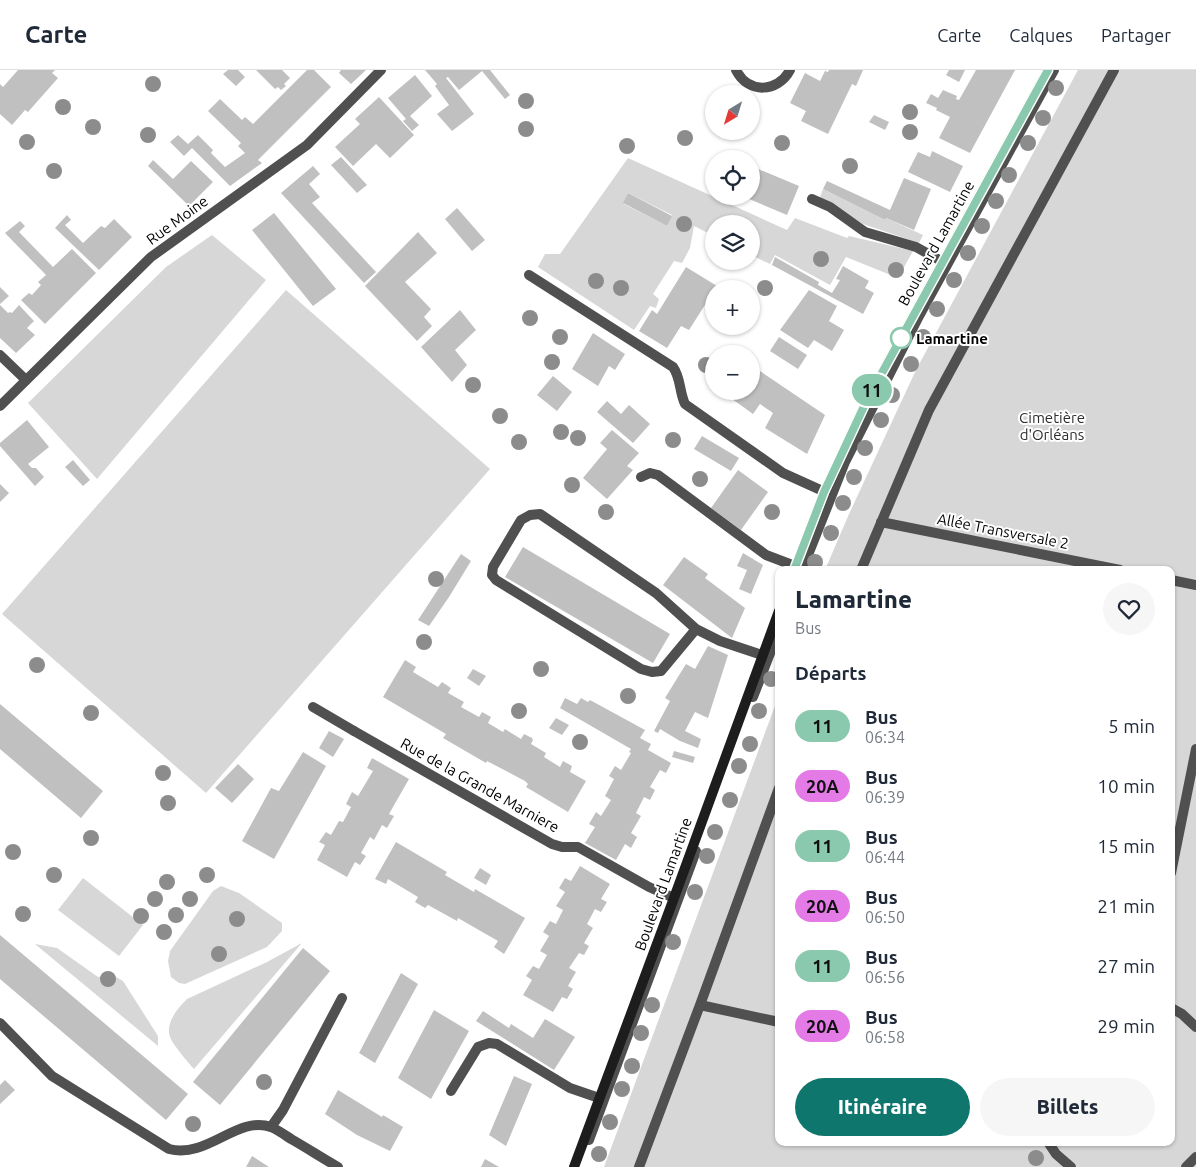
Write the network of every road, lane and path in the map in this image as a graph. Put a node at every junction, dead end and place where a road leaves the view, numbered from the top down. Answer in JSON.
{"nodes":[{"id":1,"x":381,"y":70,"type":"edge"},
{"id":2,"x":736,"y":70,"type":"edge"},
{"id":3,"x":790,"y":70,"type":"edge"},
{"id":4,"x":1048,"y":70,"type":"edge"},
{"id":5,"x":1054,"y":70,"type":"edge"},
{"id":6,"x":1114,"y":70,"type":"edge"},
{"id":7,"x":812,"y":199,"type":"dead end"},
{"id":8,"x":943,"y":262,"type":"junction"},
{"id":9,"x":529,"y":275,"type":"dead end"},
{"id":10,"x":0,"y":355,"type":"edge"},
{"id":11,"x":26,"y":380,"type":"junction"},
{"id":12,"x":0,"y":406,"type":"edge"},
{"id":13,"x":641,"y":477,"type":"dead end"},
{"id":14,"x":824,"y":492,"type":"junction"},
{"id":15,"x":880,"y":522,"type":"junction"},
{"id":16,"x":792,"y":566,"type":"edge"},
{"id":17,"x":798,"y":566,"type":"edge"},
{"id":18,"x":798,"y":566,"type":"edge"},
{"id":19,"x":862,"y":566,"type":"edge"},
{"id":20,"x":1100,"y":566,"type":"edge"},
{"id":21,"x":1175,"y":581,"type":"edge"},
{"id":22,"x":1196,"y":585,"type":"edge"},
{"id":23,"x":775,"y":621,"type":"edge"},
{"id":24,"x":696,"y":629,"type":"junction"},
{"id":25,"x":775,"y":640,"type":"edge"},
{"id":26,"x":762,"y":655,"type":"junction"},
{"id":27,"x":313,"y":707,"type":"dead end"},
{"id":28,"x":1196,"y":749,"type":"edge"},
{"id":29,"x":775,"y":799,"type":"edge"},
{"id":30,"x":1175,"y":853,"type":"edge"},
{"id":31,"x":674,"y":898,"type":"junction"},
{"id":32,"x":342,"y":998,"type":"dead end"},
{"id":33,"x":700,"y":1005,"type":"junction"},
{"id":34,"x":1175,"y":1010,"type":"edge"},
{"id":35,"x":775,"y":1021,"type":"edge"},
{"id":36,"x":0,"y":1023,"type":"edge"},
{"id":37,"x":1196,"y":1026,"type":"edge"},
{"id":38,"x":451,"y":1091,"type":"dead end"},
{"id":39,"x":599,"y":1098,"type":"junction"},
{"id":40,"x":272,"y":1127,"type":"junction"},
{"id":41,"x":1051,"y":1146,"type":"edge"},
{"id":42,"x":1196,"y":1157,"type":"edge"},
{"id":43,"x":338,"y":1167,"type":"edge"},
{"id":44,"x":574,"y":1167,"type":"edge"},
{"id":45,"x":579,"y":1167,"type":"edge"},
{"id":46,"x":639,"y":1167,"type":"edge"},
{"id":47,"x":1071,"y":1167,"type":"edge"},
{"id":48,"x":1186,"y":1167,"type":"edge"}],
"edges":[{"from":1,"to":11,"type":"street","name":"Rue Moine"},
{"from":2,"to":3,"type":"street"},
{"from":4,"to":8,"type":"street","name":"Boulevard Lamartine"},
{"from":5,"to":17,"type":"street"},
{"from":6,"to":15,"type":"street"},
{"from":7,"to":8,"type":"street"},
{"from":8,"to":14,"type":"street","name":"Boulevard Lamartine"},
{"from":9,"to":14,"type":"street"},
{"from":10,"to":11,"type":"street"},
{"from":11,"to":12,"type":"street","name":"Rue Moine"},
{"from":13,"to":16,"type":"street"},
{"from":14,"to":18,"type":"street","name":"Boulevard Lamartine"},
{"from":15,"to":19,"type":"street"},
{"from":15,"to":20,"type":"street","name":"Allée Transversale 2"},
{"from":21,"to":22,"type":"street"},
{"from":23,"to":26,"type":"street","name":"Boulevard Lamartine"},
{"from":24,"to":24,"type":"street"},
{"from":24,"to":26,"type":"street"},
{"from":25,"to":45,"type":"street"},
{"from":26,"to":31,"type":"street","name":"Boulevard Lamartine"},
{"from":27,"to":31,"type":"street","name":"Rue de la Grande Marniere"},
{"from":28,"to":30,"type":"street"},
{"from":29,"to":33,"type":"street"},
{"from":31,"to":39,"type":"street","name":"Boulevard Lamartine"},
{"from":32,"to":40,"type":"street"},
{"from":33,"to":35,"type":"street"},
{"from":33,"to":46,"type":"street"},
{"from":34,"to":37,"type":"street"},
{"from":36,"to":40,"type":"street"},
{"from":38,"to":39,"type":"street"},
{"from":39,"to":44,"type":"street","name":"Boulevard Lamartine"},
{"from":40,"to":43,"type":"street"},
{"from":41,"to":47,"type":"street"},
{"from":42,"to":48,"type":"street"}]}
